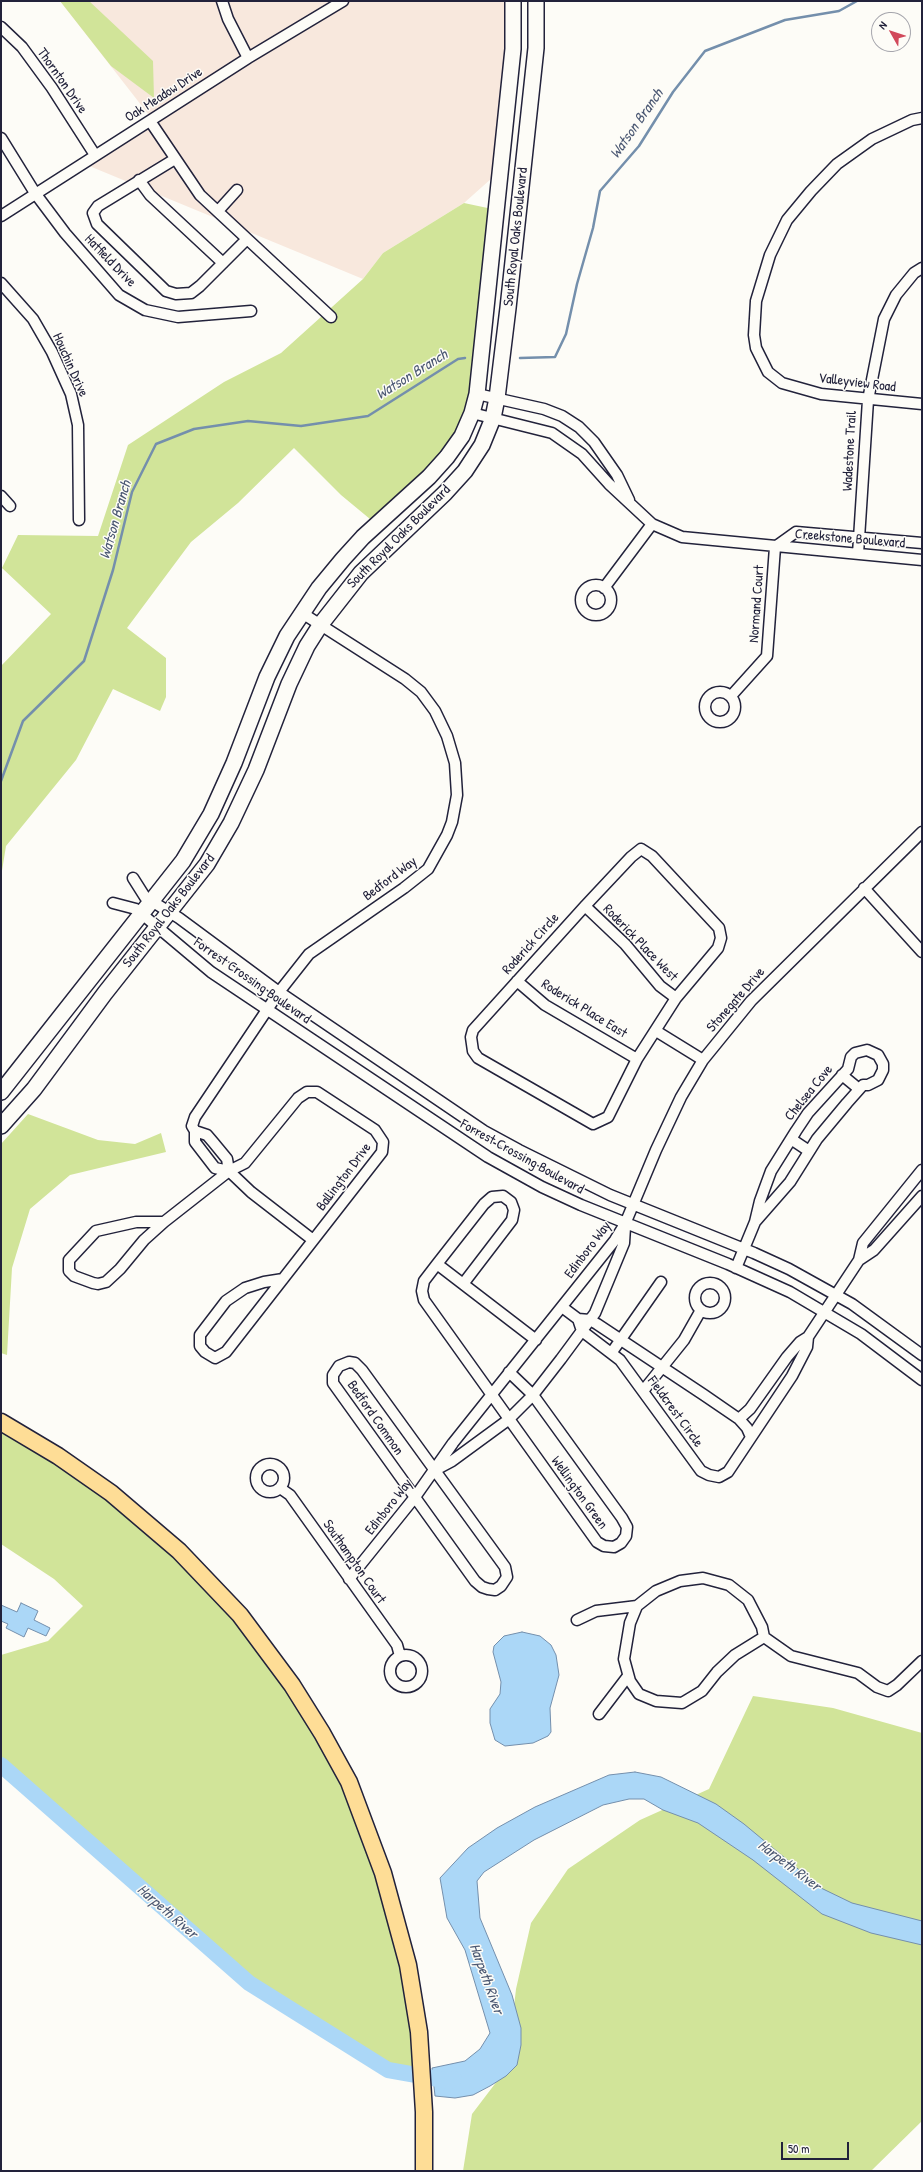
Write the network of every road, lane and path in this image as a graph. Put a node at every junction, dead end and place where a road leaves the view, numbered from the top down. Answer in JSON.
{"nodes":[{"id":1,"x":222,"y":1,"type":"edge"},
{"id":2,"x":343,"y":1,"type":"edge"},
{"id":3,"x":513,"y":1,"type":"edge"},
{"id":4,"x":536,"y":1,"type":"edge"},
{"id":5,"x":1,"y":27,"type":"edge"},
{"id":6,"x":248,"y":58,"type":"junction"},
{"id":7,"x":922,"y":118,"type":"edge"},
{"id":8,"x":150,"y":121,"type":"junction"},
{"id":9,"x":1,"y":138,"type":"edge"},
{"id":10,"x":95,"y":156,"type":"junction"},
{"id":11,"x":175,"y":159,"type":"junction"},
{"id":12,"x":139,"y":180,"type":"junction"},
{"id":13,"x":237,"y":190,"type":"dead end"},
{"id":14,"x":35,"y":193,"type":"junction"},
{"id":15,"x":218,"y":212,"type":"junction"},
{"id":16,"x":1,"y":216,"type":"edge"},
{"id":17,"x":247,"y":239,"type":"junction"},
{"id":18,"x":223,"y":263,"type":"junction"},
{"id":19,"x":922,"y":268,"type":"edge"},
{"id":20,"x":1,"y":283,"type":"edge"},
{"id":21,"x":251,"y":311,"type":"dead end"},
{"id":22,"x":331,"y":317,"type":"dead end"},
{"id":23,"x":477,"y":394,"type":"junction"},
{"id":24,"x":498,"y":398,"type":"junction"},
{"id":25,"x":868,"y":400,"type":"junction"},
{"id":26,"x":922,"y":404,"type":"edge"},
{"id":27,"x":472,"y":413,"type":"junction"},
{"id":28,"x":493,"y":418,"type":"junction"},
{"id":29,"x":1,"y":496,"type":"edge"},
{"id":30,"x":631,"y":505,"type":"junction"},
{"id":31,"x":10,"y":506,"type":"dead end"},
{"id":32,"x":79,"y":520,"type":"dead end"},
{"id":33,"x":652,"y":524,"type":"junction"},
{"id":34,"x":859,"y":538,"type":"junction"},
{"id":35,"x":922,"y":543,"type":"edge"},
{"id":36,"x":775,"y":546,"type":"junction"},
{"id":37,"x":858,"y":554,"type":"junction"},
{"id":38,"x":922,"y":560,"type":"edge"},
{"id":39,"x":604,"y":588,"type":"dead end"},
{"id":40,"x":302,"y":613,"type":"junction"},
{"id":41,"x":321,"y":624,"type":"junction"},
{"id":42,"x":731,"y":696,"type":"dead end"},
{"id":43,"x":922,"y":832,"type":"edge"},
{"id":44,"x":133,"y":878,"type":"dead end"},
{"id":45,"x":864,"y":888,"type":"junction"},
{"id":46,"x":152,"y":901,"type":"junction"},
{"id":47,"x":113,"y":903,"type":"dead end"},
{"id":48,"x":585,"y":906,"type":"junction"},
{"id":49,"x":170,"y":912,"type":"junction"},
{"id":50,"x":142,"y":914,"type":"junction"},
{"id":51,"x":157,"y":928,"type":"junction"},
{"id":52,"x":922,"y":952,"type":"edge"},
{"id":53,"x":517,"y":981,"type":"junction"},
{"id":54,"x":279,"y":992,"type":"junction"},
{"id":55,"x":676,"y":998,"type":"junction"},
{"id":56,"x":269,"y":1010,"type":"junction"},
{"id":57,"x":656,"y":1031,"type":"junction"},
{"id":58,"x":637,"y":1059,"type":"junction"},
{"id":59,"x":703,"y":1060,"type":"junction"},
{"id":60,"x":842,"y":1075,"type":"junction"},
{"id":61,"x":859,"y":1089,"type":"junction"},
{"id":62,"x":1,"y":1092,"type":"edge"},
{"id":63,"x":1,"y":1126,"type":"edge"},
{"id":64,"x":195,"y":1131,"type":"junction"},
{"id":65,"x":791,"y":1139,"type":"junction"},
{"id":66,"x":809,"y":1151,"type":"junction"},
{"id":67,"x":229,"y":1170,"type":"junction"},
{"id":68,"x":922,"y":1170,"type":"edge"},
{"id":69,"x":922,"y":1196,"type":"edge"},
{"id":70,"x":633,"y":1205,"type":"junction"},
{"id":71,"x":164,"y":1222,"type":"junction"},
{"id":72,"x":755,"y":1222,"type":"junction"},
{"id":73,"x":625,"y":1224,"type":"junction"},
{"id":74,"x":313,"y":1240,"type":"junction"},
{"id":75,"x":744,"y":1249,"type":"junction"},
{"id":76,"x":860,"y":1260,"type":"junction"},
{"id":77,"x":437,"y":1264,"type":"junction"},
{"id":78,"x":736,"y":1268,"type":"junction"},
{"id":79,"x":283,"y":1279,"type":"junction"},
{"id":80,"x":660,"y":1282,"type":"dead end"},
{"id":81,"x":463,"y":1284,"type":"junction"},
{"id":82,"x":836,"y":1295,"type":"junction"},
{"id":83,"x":562,"y":1307,"type":"junction"},
{"id":84,"x":701,"y":1310,"type":"dead end"},
{"id":85,"x":824,"y":1311,"type":"junction"},
{"id":86,"x":578,"y":1320,"type":"junction"},
{"id":87,"x":590,"y":1320,"type":"junction"},
{"id":88,"x":582,"y":1331,"type":"junction"},
{"id":89,"x":808,"y":1337,"type":"junction"},
{"id":90,"x":536,"y":1340,"type":"junction"},
{"id":91,"x":621,"y":1340,"type":"junction"},
{"id":92,"x":612,"y":1352,"type":"junction"},
{"id":93,"x":922,"y":1354,"type":"edge"},
{"id":94,"x":663,"y":1367,"type":"junction"},
{"id":95,"x":509,"y":1372,"type":"junction"},
{"id":96,"x":921,"y":1377,"type":"edge"},
{"id":97,"x":643,"y":1391,"type":"junction"},
{"id":98,"x":492,"y":1393,"type":"junction"},
{"id":99,"x":533,"y":1395,"type":"junction"},
{"id":100,"x":739,"y":1419,"type":"junction"},
{"id":101,"x":508,"y":1420,"type":"junction"},
{"id":102,"x":1,"y":1422,"type":"edge"},
{"id":103,"x":751,"y":1437,"type":"junction"},
{"id":104,"x":435,"y":1470,"type":"junction"},
{"id":105,"x":280,"y":1488,"type":"dead end"},
{"id":106,"x":415,"y":1497,"type":"junction"},
{"id":107,"x":349,"y":1579,"type":"junction"},
{"id":108,"x":637,"y":1606,"type":"junction"},
{"id":109,"x":577,"y":1620,"type":"dead end"},
{"id":110,"x":764,"y":1637,"type":"junction"},
{"id":111,"x":400,"y":1656,"type":"dead end"},
{"id":112,"x":922,"y":1662,"type":"edge"},
{"id":113,"x":628,"y":1676,"type":"junction"},
{"id":114,"x":599,"y":1714,"type":"dead end"},
{"id":115,"x":424,"y":2171,"type":"edge"}],
"edges":[{"from":1,"to":6,"type":"street"},
{"from":2,"to":6,"type":"street","name":"Oak Meadow Drive"},
{"from":3,"to":23,"type":"main road","name":"South Royal Oaks Boulevard"},
{"from":4,"to":24,"type":"main road","name":"South Royal Oaks Boulevard"},
{"from":5,"to":10,"type":"street","name":"Thornton Drive"},
{"from":6,"to":8,"type":"street","name":"Oak Meadow Drive"},
{"from":7,"to":25,"type":"street","name":"Valleyview Road"},
{"from":8,"to":10,"type":"street","name":"Oak Meadow Drive"},
{"from":8,"to":11,"type":"street"},
{"from":9,"to":14,"type":"street","name":"Hatfield Drive"},
{"from":10,"to":14,"type":"street","name":"Oak Meadow Drive"},
{"from":11,"to":12,"type":"street"},
{"from":11,"to":15,"type":"street"},
{"from":12,"to":18,"type":"street"},
{"from":12,"to":18,"type":"street"},
{"from":13,"to":15,"type":"street"},
{"from":14,"to":16,"type":"street","name":"Oak Meadow Drive"},
{"from":14,"to":21,"type":"street","name":"Hatfield Drive"},
{"from":15,"to":17,"type":"street"},
{"from":17,"to":18,"type":"street"},
{"from":17,"to":22,"type":"street"},
{"from":19,"to":25,"type":"street","name":"Wadestone Trail"},
{"from":20,"to":32,"type":"street","name":"Houchin Drive"},
{"from":23,"to":24,"type":"street","name":"Creekstone Boulevard"},
{"from":23,"to":27,"type":"main road","name":"South Royal Oaks Boulevard"},
{"from":24,"to":28,"type":"main road","name":"South Royal Oaks Boulevard"},
{"from":24,"to":30,"type":"street","name":"Creekstone Boulevard"},
{"from":25,"to":26,"type":"street","name":"Valleyview Road"},
{"from":25,"to":34,"type":"street","name":"Wadestone Trail"},
{"from":27,"to":28,"type":"street","name":"Creekstone Boulevard"},
{"from":27,"to":40,"type":"main road","name":"South Royal Oaks Boulevard"},
{"from":28,"to":30,"type":"street","name":"Creekstone Boulevard"},
{"from":28,"to":41,"type":"main road","name":"South Royal Oaks Boulevard"},
{"from":29,"to":31,"type":"street"},
{"from":30,"to":33,"type":"street","name":"Creekstone Boulevard"},
{"from":33,"to":36,"type":"street","name":"Creekstone Boulevard"},
{"from":33,"to":39,"type":"street"},
{"from":34,"to":35,"type":"street","name":"Creekstone Boulevard"},
{"from":34,"to":36,"type":"street","name":"Creekstone Boulevard"},
{"from":34,"to":37,"type":"street","name":"Wadestone Trail"},
{"from":36,"to":37,"type":"street","name":"Creekstone Boulevard"},
{"from":36,"to":42,"type":"street","name":"Normand Court"},
{"from":37,"to":38,"type":"street","name":"Creekstone Boulevard"},
{"from":40,"to":41,"type":"street","name":"Bedford Way"},
{"from":40,"to":46,"type":"main road","name":"South Royal Oaks Boulevard"},
{"from":41,"to":49,"type":"main road","name":"South Royal Oaks Boulevard"},
{"from":41,"to":54,"type":"street","name":"Bedford Way"},
{"from":43,"to":45,"type":"street","name":"Stonegate Drive"},
{"from":44,"to":46,"type":"street","name":"Forrest Crossing Boulevard"},
{"from":45,"to":52,"type":"street"},
{"from":45,"to":59,"type":"street","name":"Stonegate Drive"},
{"from":46,"to":49,"type":"street","name":"Forrest Crossing Boulevard"},
{"from":46,"to":50,"type":"main road","name":"South Royal Oaks Boulevard"},
{"from":47,"to":50,"type":"street","name":"Forrest Crossing Boulevard"},
{"from":48,"to":53,"type":"street","name":"Roderick Circle"},
{"from":48,"to":55,"type":"street","name":"Roderick Place West"},
{"from":48,"to":55,"type":"street","name":"Roderick Circle"},
{"from":49,"to":51,"type":"main road","name":"South Royal Oaks Boulevard"},
{"from":49,"to":54,"type":"street","name":"Forrest Crossing Boulevard"},
{"from":50,"to":51,"type":"street","name":"Forrest Crossing Boulevard"},
{"from":50,"to":62,"type":"main road","name":"South Royal Oaks Boulevard"},
{"from":51,"to":56,"type":"street","name":"Forrest Crossing Boulevard"},
{"from":51,"to":63,"type":"main road","name":"South Royal Oaks Boulevard"},
{"from":53,"to":58,"type":"street","name":"Roderick Place East"},
{"from":53,"to":58,"type":"street","name":"Roderick Circle"},
{"from":54,"to":56,"type":"street","name":"Bedford Way"},
{"from":54,"to":70,"type":"street","name":"Forrest Crossing Boulevard"},
{"from":55,"to":57,"type":"street","name":"Roderick Circle"},
{"from":56,"to":64,"type":"street","name":"Bedford Way"},
{"from":56,"to":73,"type":"street","name":"Forrest Crossing Boulevard"},
{"from":57,"to":58,"type":"street","name":"Roderick Circle"},
{"from":57,"to":59,"type":"street"},
{"from":59,"to":70,"type":"street","name":"Stonegate Drive"},
{"from":60,"to":61,"type":"street"},
{"from":60,"to":61,"type":"street","name":"Chelsea Cove"},
{"from":60,"to":65,"type":"street","name":"Chelsea Cove"},
{"from":61,"to":66,"type":"street","name":"Chelsea Cove"},
{"from":64,"to":67,"type":"street"},
{"from":64,"to":67,"type":"street","name":"Bedford Way"},
{"from":65,"to":66,"type":"street"},
{"from":65,"to":72,"type":"street","name":"Chelsea Cove"},
{"from":66,"to":72,"type":"street","name":"Chelsea Cove"},
{"from":67,"to":71,"type":"street","name":"Ballington Drive"},
{"from":67,"to":74,"type":"street"},
{"from":67,"to":74,"type":"street","name":"Ballington Drive"},
{"from":68,"to":76,"type":"street"},
{"from":69,"to":76,"type":"street"},
{"from":70,"to":73,"type":"street","name":"Stonegate Drive"},
{"from":70,"to":75,"type":"street","name":"Forrest Crossing Boulevard"},
{"from":71,"to":71,"type":"street","name":"Ballington Drive"},
{"from":72,"to":75,"type":"street","name":"Chelsea Cove"},
{"from":73,"to":78,"type":"street","name":"Forrest Crossing Boulevard"},
{"from":73,"to":83,"type":"street","name":"Edinboro Way"},
{"from":73,"to":87,"type":"street","name":"Edinboro Way"},
{"from":74,"to":79,"type":"street","name":"Ballington Drive"},
{"from":75,"to":78,"type":"street","name":"Chelsea Cove"},
{"from":75,"to":82,"type":"street","name":"Forrest Crossing Boulevard"},
{"from":76,"to":82,"type":"street","name":"Fieldcrest Circle"},
{"from":77,"to":81,"type":"street"},
{"from":77,"to":81,"type":"street","name":"Wellington Green"},
{"from":77,"to":98,"type":"street","name":"Wellington Green"},
{"from":78,"to":85,"type":"street","name":"Forrest Crossing Boulevard"},
{"from":79,"to":79,"type":"street","name":"Ballington Drive"},
{"from":80,"to":91,"type":"street"},
{"from":81,"to":90,"type":"street"},
{"from":82,"to":85,"type":"street","name":"Fieldcrest Circle"},
{"from":82,"to":93,"type":"street","name":"Forrest Crossing Boulevard"},
{"from":83,"to":86,"type":"street"},
{"from":83,"to":90,"type":"street","name":"Edinboro Way"},
{"from":84,"to":94,"type":"street"},
{"from":85,"to":89,"type":"street","name":"Fieldcrest Circle"},
{"from":85,"to":96,"type":"street","name":"Forrest Crossing Boulevard"},
{"from":86,"to":87,"type":"street"},
{"from":86,"to":88,"type":"street"},
{"from":87,"to":88,"type":"street","name":"Edinboro Way"},
{"from":87,"to":91,"type":"street","name":"Fieldcrest Circle"},
{"from":88,"to":92,"type":"street","name":"Fieldcrest Circle"},
{"from":88,"to":99,"type":"street","name":"Edinboro Way"},
{"from":89,"to":100,"type":"street","name":"Fieldcrest Circle"},
{"from":89,"to":103,"type":"street","name":"Fieldcrest Circle"},
{"from":90,"to":95,"type":"street","name":"Edinboro Way"},
{"from":91,"to":92,"type":"street"},
{"from":91,"to":94,"type":"street","name":"Fieldcrest Circle"},
{"from":92,"to":97,"type":"street","name":"Fieldcrest Circle"},
{"from":94,"to":97,"type":"street"},
{"from":94,"to":100,"type":"street","name":"Fieldcrest Circle"},
{"from":95,"to":98,"type":"street","name":"Edinboro Way"},
{"from":95,"to":99,"type":"street","name":"Wellington Green"},
{"from":97,"to":103,"type":"street","name":"Fieldcrest Circle"},
{"from":98,"to":101,"type":"street","name":"Wellington Green"},
{"from":98,"to":104,"type":"street","name":"Edinboro Way"},
{"from":99,"to":101,"type":"street","name":"Edinboro Way"},
{"from":99,"to":101,"type":"street","name":"Wellington Green"},
{"from":100,"to":103,"type":"street","name":"Fieldcrest Circle"},
{"from":101,"to":104,"type":"street","name":"Edinboro Way"},
{"from":102,"to":115,"type":"main road"},
{"from":104,"to":106,"type":"street","name":"Edinboro Way"},
{"from":104,"to":106,"type":"street","name":"Bedford Common"},
{"from":104,"to":106,"type":"street","name":"Bedford Common"},
{"from":105,"to":107,"type":"street","name":"Southampton Court"},
{"from":106,"to":107,"type":"street","name":"Edinboro Way"},
{"from":107,"to":111,"type":"street","name":"Southampton Court"},
{"from":108,"to":109,"type":"street"},
{"from":108,"to":110,"type":"street"},
{"from":108,"to":113,"type":"street"},
{"from":110,"to":112,"type":"street"},
{"from":110,"to":113,"type":"street"},
{"from":113,"to":114,"type":"street"}]}
